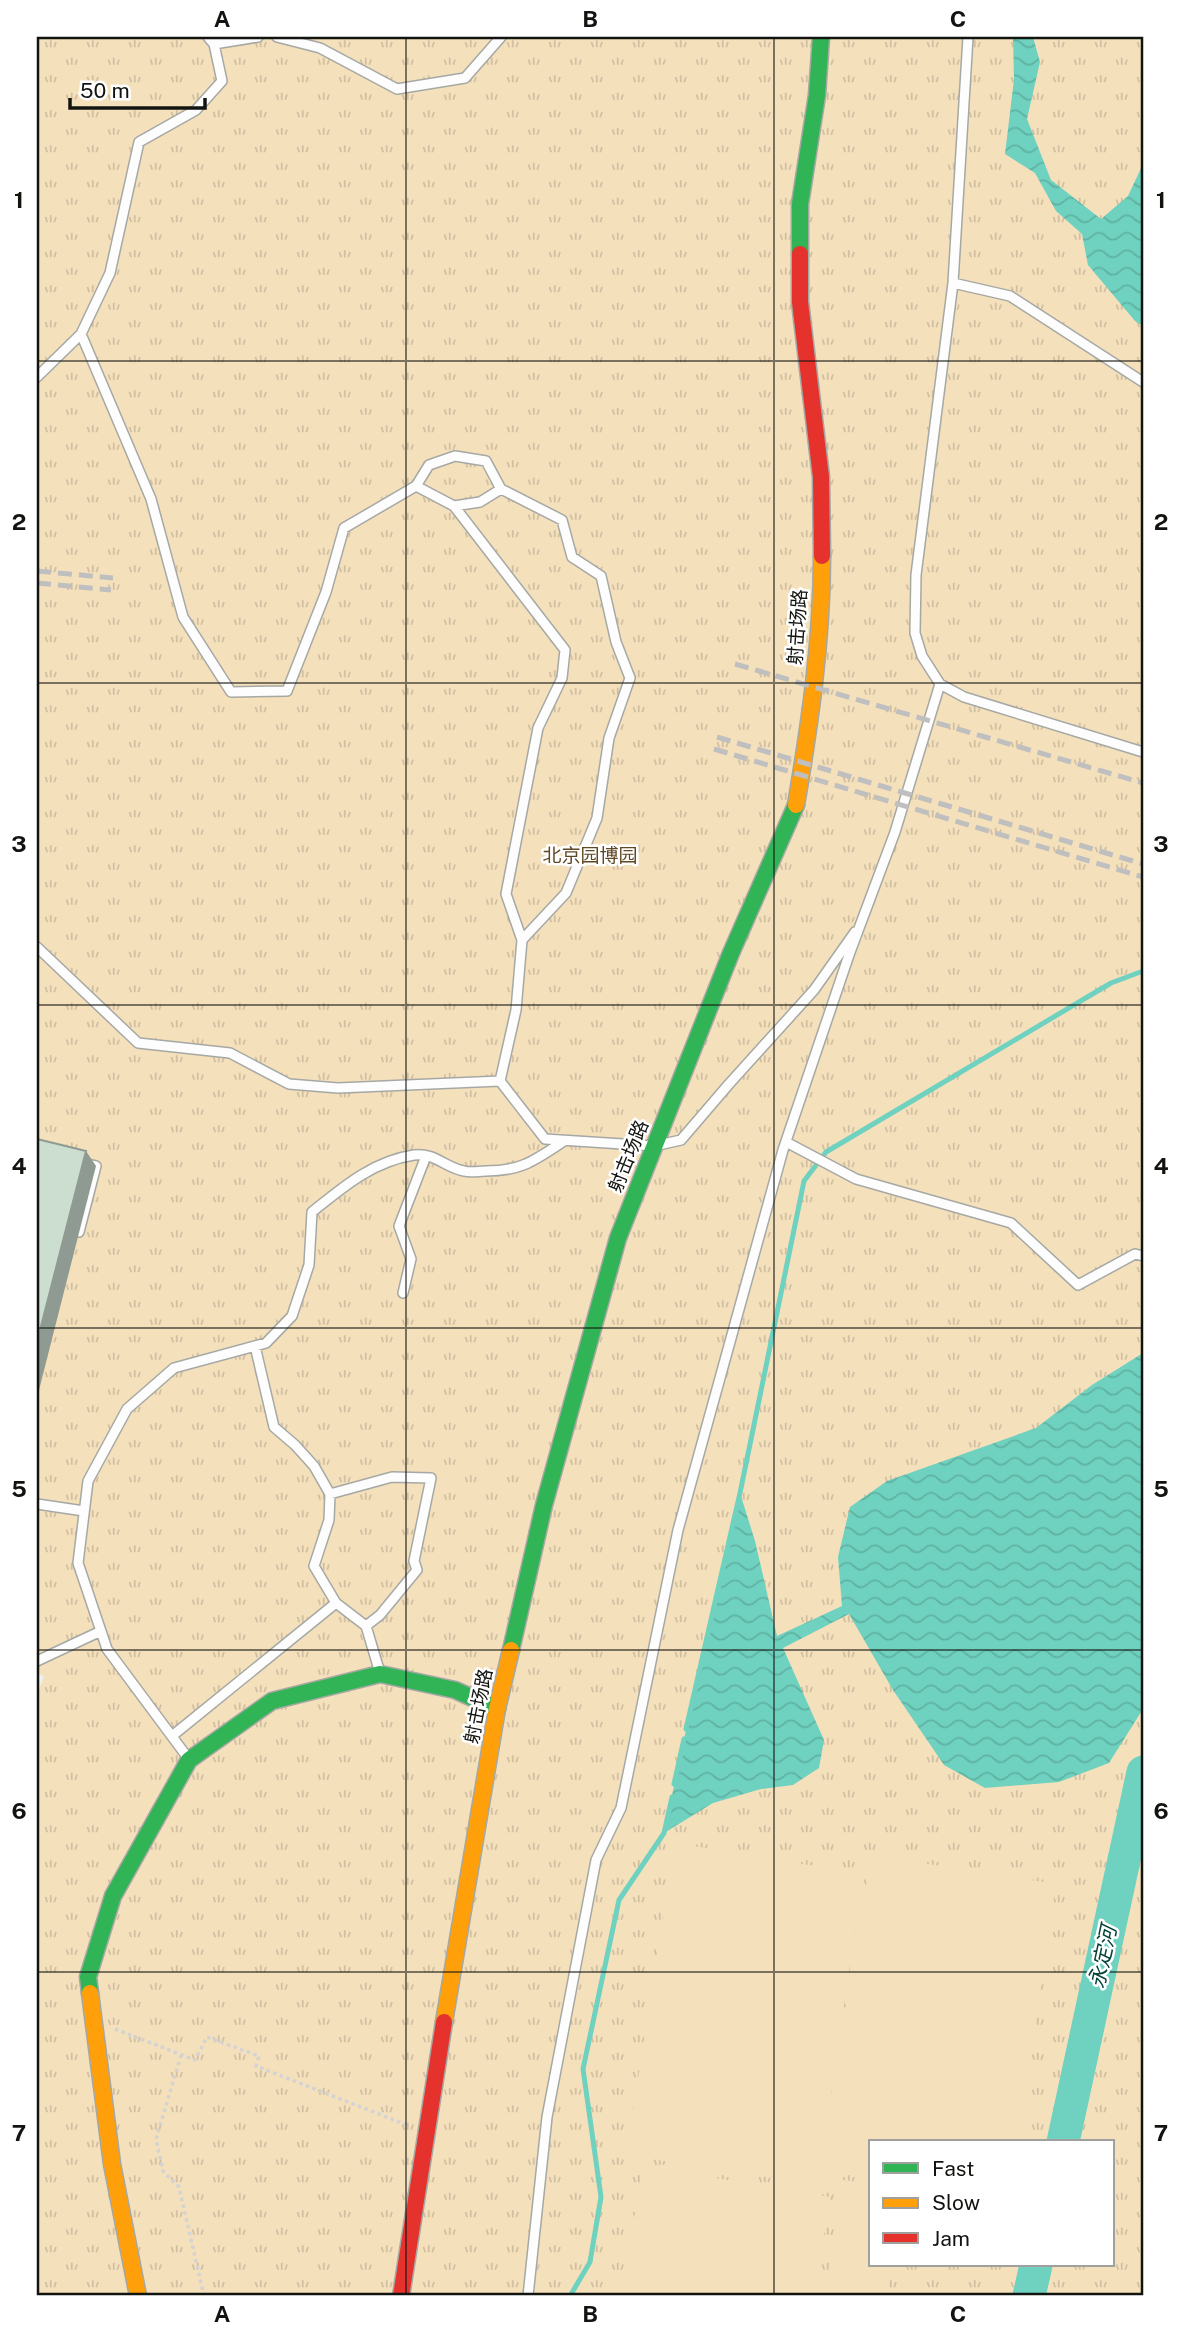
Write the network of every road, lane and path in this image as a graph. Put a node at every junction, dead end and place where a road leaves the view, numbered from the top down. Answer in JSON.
{"nodes":[{"id":1,"x":258,"y":37,"type":"edge"},
{"id":2,"x":276,"y":37,"type":"edge"},
{"id":3,"x":501,"y":37,"type":"edge"},
{"id":4,"x":821,"y":37,"type":"edge"},
{"id":5,"x":968,"y":37,"type":"edge"},
{"id":6,"x":211,"y":40,"type":"edge"},
{"id":7,"x":953,"y":282,"type":"junction"},
{"id":8,"x":81,"y":334,"type":"junction"},
{"id":9,"x":37,"y":377,"type":"edge"},
{"id":10,"x":1143,"y":382,"type":"edge"},
{"id":11,"x":416,"y":486,"type":"junction"},
{"id":12,"x":501,"y":489,"type":"junction"},
{"id":13,"x":453,"y":506,"type":"junction"},
{"id":14,"x":940,"y":684,"type":"junction"},
{"id":15,"x":1143,"y":752,"type":"edge"},
{"id":16,"x":861,"y":924,"type":"junction"},
{"id":17,"x":522,"y":940,"type":"junction"},
{"id":18,"x":37,"y":947,"type":"edge"},
{"id":19,"x":500,"y":1081,"type":"junction"},
{"id":20,"x":565,"y":1140,"type":"junction"},
{"id":21,"x":786,"y":1142,"type":"junction"},
{"id":22,"x":654,"y":1146,"type":"junction"},
{"id":23,"x":426,"y":1156,"type":"junction"},
{"id":24,"x":72,"y":1161,"type":"edge"},
{"id":25,"x":76,"y":1244,"type":"dead end"},
{"id":26,"x":1143,"y":1256,"type":"edge"},
{"id":27,"x":403,"y":1293,"type":"dead end"},
{"id":28,"x":255,"y":1346,"type":"junction"},
{"id":29,"x":330,"y":1494,"type":"junction"},
{"id":30,"x":37,"y":1504,"type":"edge"},
{"id":31,"x":84,"y":1511,"type":"junction"},
{"id":32,"x":335,"y":1602,"type":"junction"},
{"id":33,"x":366,"y":1626,"type":"junction"},
{"id":34,"x":101,"y":1631,"type":"junction"},
{"id":35,"x":37,"y":1661,"type":"edge"},
{"id":36,"x":380,"y":1674,"type":"junction"},
{"id":37,"x":497,"y":1709,"type":"junction"},
{"id":38,"x":172,"y":1736,"type":"junction"},
{"id":39,"x":189,"y":1760,"type":"junction"},
{"id":40,"x":93,"y":2020,"type":"junction"},
{"id":41,"x":181,"y":2055,"type":"junction"},
{"id":42,"x":426,"y":2133,"type":"junction"},
{"id":43,"x":138,"y":2296,"type":"edge"},
{"id":44,"x":204,"y":2296,"type":"edge"},
{"id":45,"x":401,"y":2296,"type":"edge"},
{"id":46,"x":528,"y":2296,"type":"edge"}],
"edges":[{"from":1,"to":6,"type":"lane"},
{"from":2,"to":3,"type":"lane"},
{"from":4,"to":22,"type":"street","name":"射击场路"},
{"from":5,"to":7,"type":"lane"},
{"from":6,"to":8,"type":"lane"},
{"from":7,"to":10,"type":"lane"},
{"from":7,"to":14,"type":"lane"},
{"from":8,"to":9,"type":"lane"},
{"from":8,"to":11,"type":"lane"},
{"from":11,"to":12,"type":"lane"},
{"from":11,"to":13,"type":"lane"},
{"from":12,"to":13,"type":"lane"},
{"from":12,"to":17,"type":"lane"},
{"from":13,"to":17,"type":"lane"},
{"from":14,"to":15,"type":"lane"},
{"from":14,"to":16,"type":"lane"},
{"from":16,"to":21,"type":"lane"},
{"from":16,"to":22,"type":"lane"},
{"from":17,"to":19,"type":"lane"},
{"from":18,"to":19,"type":"lane"},
{"from":19,"to":20,"type":"lane"},
{"from":20,"to":22,"type":"lane"},
{"from":20,"to":23,"type":"lane"},
{"from":21,"to":26,"type":"lane"},
{"from":21,"to":46,"type":"lane"},
{"from":22,"to":37,"type":"street","name":"射击场路"},
{"from":23,"to":27,"type":"lane"},
{"from":23,"to":28,"type":"lane"},
{"from":24,"to":25,"type":"lane"},
{"from":28,"to":29,"type":"lane"},
{"from":28,"to":31,"type":"lane"},
{"from":29,"to":32,"type":"lane"},
{"from":29,"to":33,"type":"lane"},
{"from":30,"to":31,"type":"lane"},
{"from":31,"to":34,"type":"lane"},
{"from":32,"to":33,"type":"lane"},
{"from":32,"to":38,"type":"lane"},
{"from":33,"to":36,"type":"lane"},
{"from":34,"to":35,"type":"lane"},
{"from":34,"to":38,"type":"lane"},
{"from":36,"to":37,"type":"street"},
{"from":36,"to":39,"type":"street"},
{"from":37,"to":42,"type":"street","name":"射击场路"},
{"from":38,"to":39,"type":"lane"},
{"from":39,"to":40,"type":"street"},
{"from":40,"to":41,"type":"path"},
{"from":40,"to":43,"type":"street"},
{"from":41,"to":42,"type":"path"},
{"from":41,"to":44,"type":"path"},
{"from":42,"to":45,"type":"street","name":"射击场路"}]}
